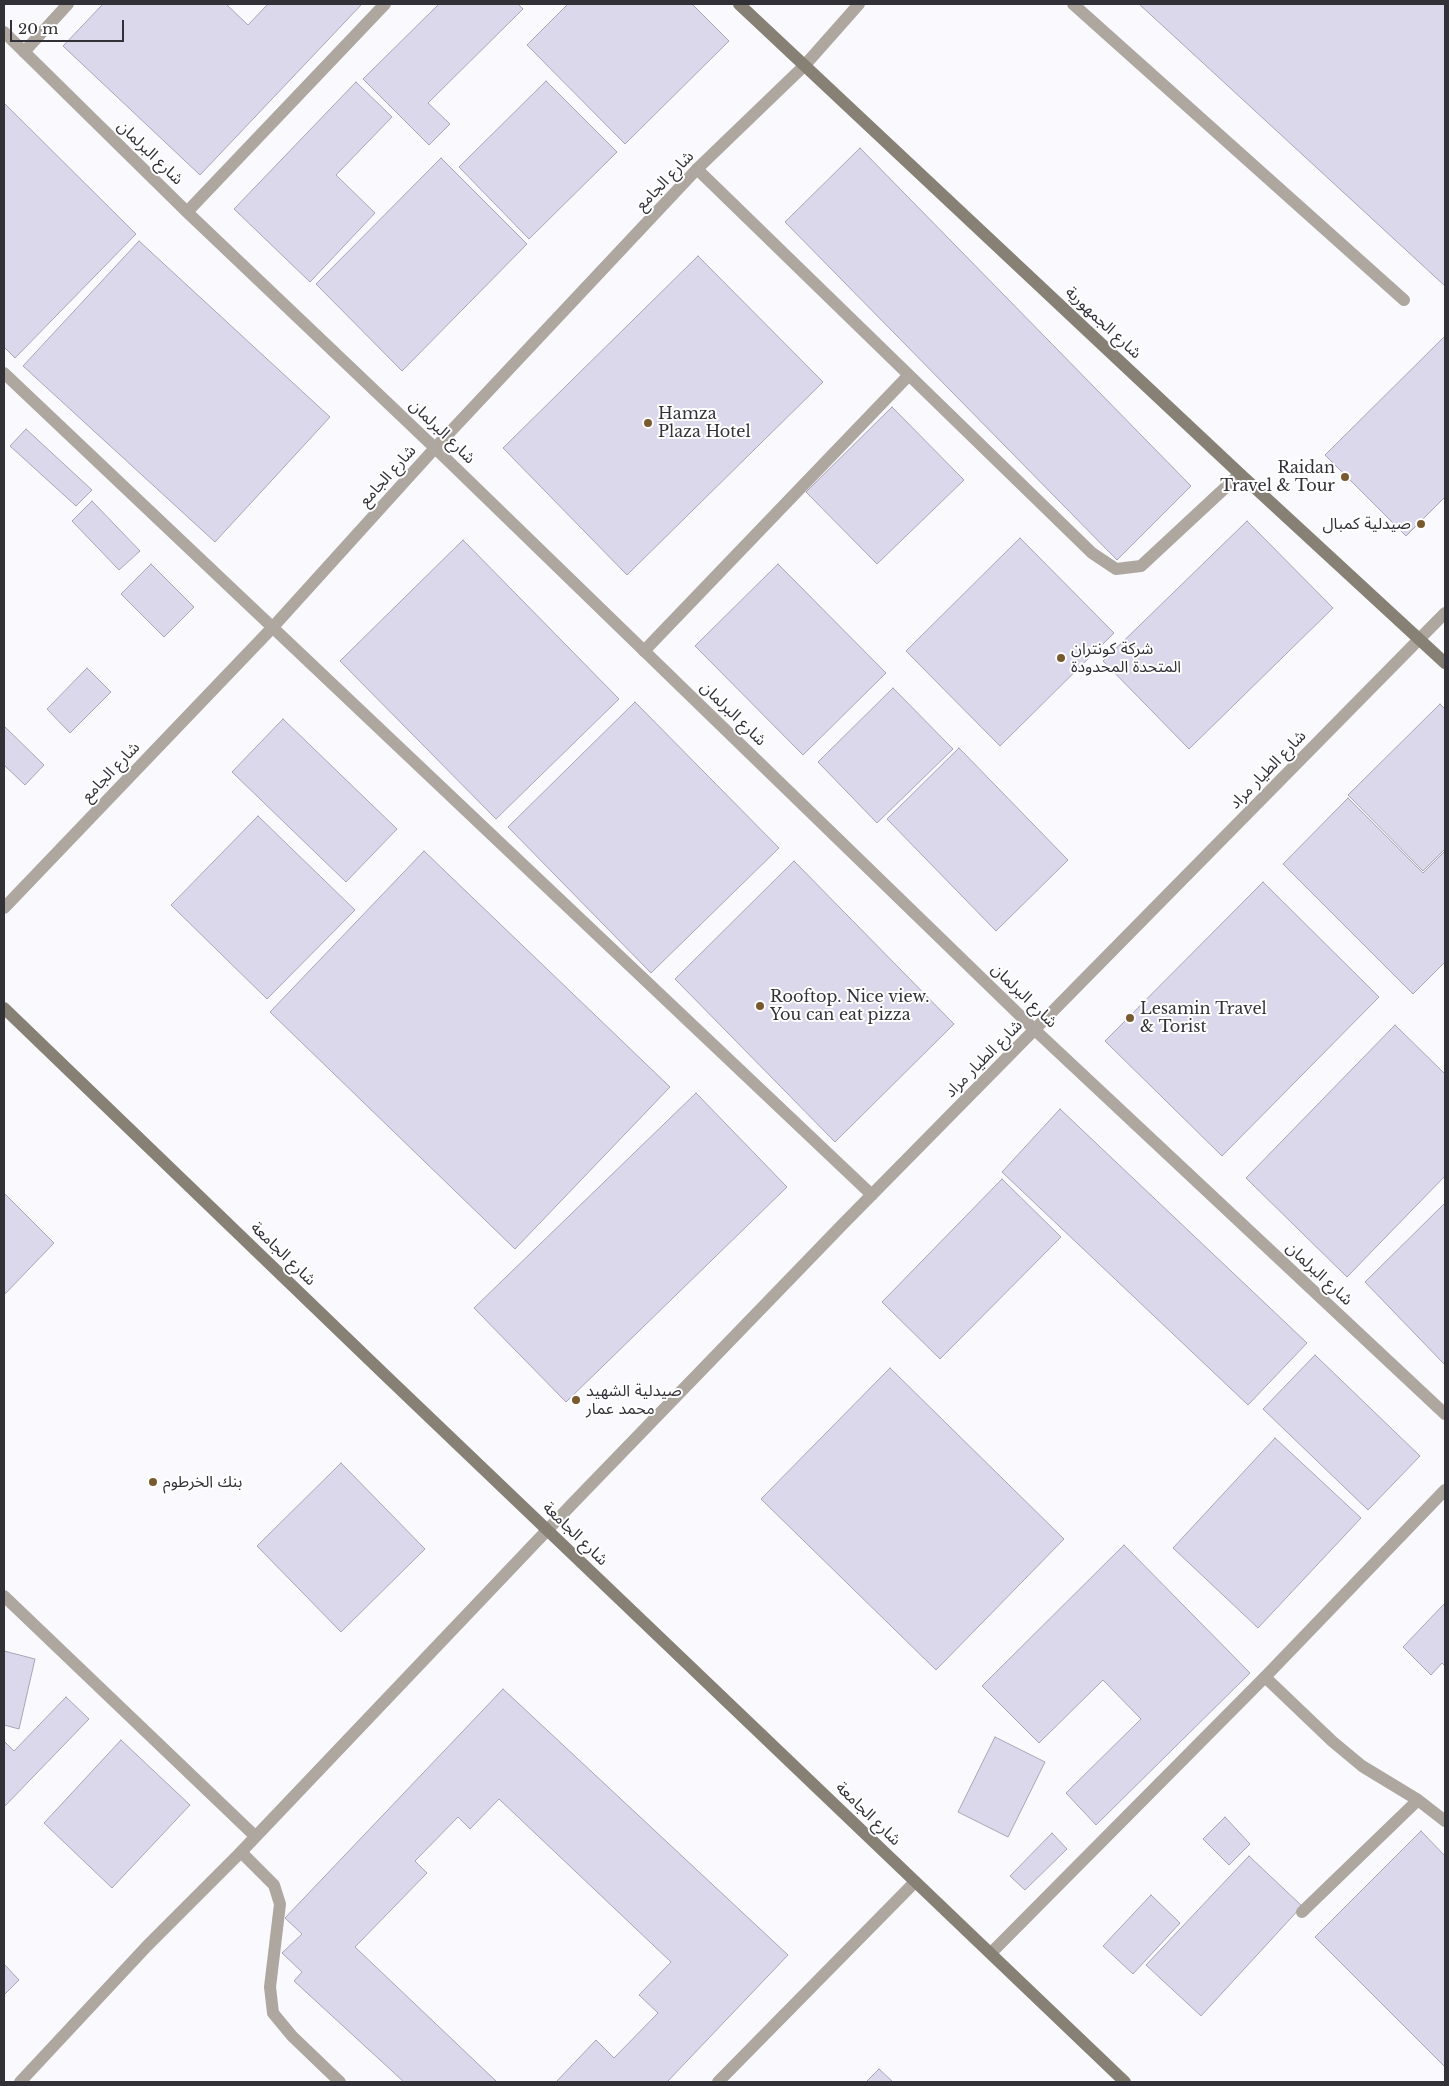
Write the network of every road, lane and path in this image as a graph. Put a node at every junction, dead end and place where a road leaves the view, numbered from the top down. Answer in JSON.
{"nodes":[{"id":1,"x":68,"y":4,"type":"edge"},
{"id":2,"x":385,"y":4,"type":"edge"},
{"id":3,"x":739,"y":4,"type":"edge"},
{"id":4,"x":859,"y":4,"type":"edge"},
{"id":5,"x":1073,"y":4,"type":"edge"},
{"id":6,"x":4,"y":32,"type":"edge"},
{"id":7,"x":24,"y":52,"type":"junction"},
{"id":8,"x":805,"y":65,"type":"junction"},
{"id":9,"x":697,"y":169,"type":"junction"},
{"id":10,"x":187,"y":212,"type":"junction"},
{"id":11,"x":1404,"y":300,"type":"dead end"},
{"id":12,"x":4,"y":373,"type":"edge"},
{"id":13,"x":909,"y":375,"type":"junction"},
{"id":14,"x":435,"y":448,"type":"junction"},
{"id":15,"x":1240,"y":474,"type":"junction"},
{"id":16,"x":1445,"y":613,"type":"edge"},
{"id":17,"x":273,"y":627,"type":"junction"},
{"id":18,"x":1420,"y":639,"type":"junction"},
{"id":19,"x":644,"y":651,"type":"junction"},
{"id":20,"x":1445,"y":664,"type":"edge"},
{"id":21,"x":4,"y":908,"type":"edge"},
{"id":22,"x":4,"y":1008,"type":"edge"},
{"id":23,"x":1036,"y":1031,"type":"junction"},
{"id":24,"x":872,"y":1194,"type":"junction"},
{"id":25,"x":1445,"y":1414,"type":"edge"},
{"id":26,"x":1445,"y":1490,"type":"edge"},
{"id":27,"x":548,"y":1530,"type":"junction"},
{"id":28,"x":4,"y":1596,"type":"edge"},
{"id":29,"x":1265,"y":1677,"type":"junction"},
{"id":30,"x":1418,"y":1800,"type":"junction"},
{"id":31,"x":1445,"y":1821,"type":"edge"},
{"id":32,"x":255,"y":1836,"type":"junction"},
{"id":33,"x":241,"y":1852,"type":"junction"},
{"id":34,"x":915,"y":1882,"type":"junction"},
{"id":35,"x":1302,"y":1912,"type":"dead end"},
{"id":36,"x":991,"y":1953,"type":"junction"},
{"id":37,"x":20,"y":2082,"type":"edge"},
{"id":38,"x":340,"y":2082,"type":"edge"},
{"id":39,"x":718,"y":2082,"type":"edge"},
{"id":40,"x":1125,"y":2082,"type":"edge"}],
"edges":[{"from":1,"to":7,"type":"street"},
{"from":2,"to":10,"type":"street"},
{"from":3,"to":8,"type":"main road","name":"شارع الجمهورية"},
{"from":4,"to":8,"type":"street","name":"شارع الجامع"},
{"from":5,"to":11,"type":"street"},
{"from":6,"to":7,"type":"street","name":"شارع البرلمان"},
{"from":7,"to":10,"type":"street","name":"شارع البرلمان"},
{"from":8,"to":9,"type":"street","name":"شارع الجامع"},
{"from":8,"to":15,"type":"main road","name":"شارع الجمهورية"},
{"from":9,"to":13,"type":"street"},
{"from":9,"to":14,"type":"street","name":"شارع الجامع"},
{"from":10,"to":14,"type":"street","name":"شارع البرلمان"},
{"from":12,"to":17,"type":"street"},
{"from":13,"to":15,"type":"street"},
{"from":13,"to":19,"type":"street"},
{"from":14,"to":17,"type":"street","name":"شارع الجامع"},
{"from":14,"to":19,"type":"street","name":"شارع البرلمان"},
{"from":15,"to":18,"type":"main road","name":"شارع الجمهورية"},
{"from":16,"to":18,"type":"street","name":"شارع الطيار مراد"},
{"from":17,"to":21,"type":"street","name":"شارع الجامع"},
{"from":17,"to":24,"type":"street"},
{"from":18,"to":20,"type":"main road","name":"شارع الجمهورية"},
{"from":18,"to":23,"type":"street","name":"شارع الطيار مراد"},
{"from":19,"to":23,"type":"street","name":"شارع البرلمان"},
{"from":22,"to":27,"type":"main road","name":"شارع الجامعة"},
{"from":23,"to":24,"type":"street","name":"شارع الطيار مراد"},
{"from":23,"to":25,"type":"street","name":"شارع البرلمان"},
{"from":24,"to":27,"type":"street","name":"شارع الطيار مراد"},
{"from":26,"to":29,"type":"street"},
{"from":27,"to":32,"type":"street","name":"شارع الطيار مراد"},
{"from":27,"to":34,"type":"main road","name":"شارع الجامعة"},
{"from":28,"to":32,"type":"street"},
{"from":29,"to":30,"type":"street"},
{"from":29,"to":36,"type":"street"},
{"from":30,"to":31,"type":"street"},
{"from":30,"to":35,"type":"street"},
{"from":32,"to":33,"type":"street","name":"شارع الطيار مراد"},
{"from":33,"to":37,"type":"street","name":"شارع الطيار مراد"},
{"from":33,"to":38,"type":"street"},
{"from":34,"to":36,"type":"main road","name":"شارع الجامعة"},
{"from":34,"to":39,"type":"street"},
{"from":36,"to":40,"type":"main road","name":"شارع الجامعة"}]}
